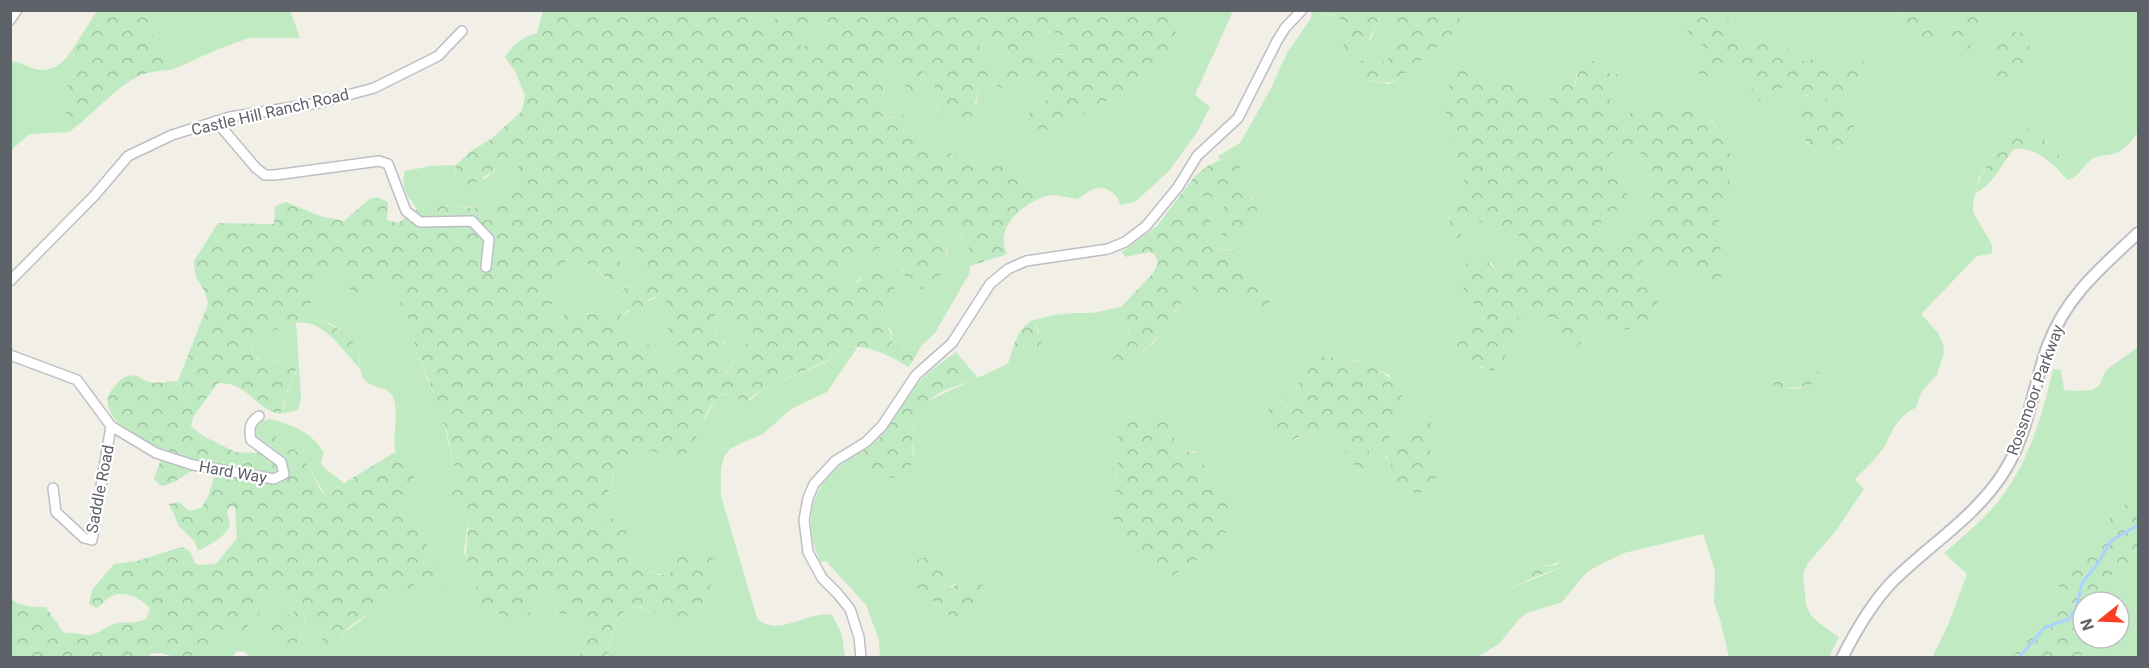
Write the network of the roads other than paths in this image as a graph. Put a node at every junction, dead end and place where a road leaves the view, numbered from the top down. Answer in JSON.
{"nodes":[{"id":1,"x":17,"y":10,"type":"edge"},
{"id":2,"x":1302,"y":10,"type":"edge"},
{"id":3,"x":10,"y":20,"type":"edge"},
{"id":4,"x":462,"y":31,"type":"dead end"},
{"id":5,"x":216,"y":121,"type":"junction"},
{"id":6,"x":2139,"y":233,"type":"edge"},
{"id":7,"x":486,"y":267,"type":"dead end"},
{"id":8,"x":10,"y":281,"type":"edge"},
{"id":9,"x":10,"y":355,"type":"edge"},
{"id":10,"x":259,"y":416,"type":"dead end"},
{"id":11,"x":111,"y":426,"type":"junction"},
{"id":12,"x":53,"y":488,"type":"dead end"},
{"id":13,"x":861,"y":657,"type":"edge"},
{"id":14,"x":1842,"y":657,"type":"edge"}],
"edges":[{"from":1,"to":3,"type":"street"},
{"from":2,"to":13,"type":"street"},
{"from":4,"to":5,"type":"street","name":"Castle Hill Ranch Road"},
{"from":5,"to":7,"type":"street"},
{"from":5,"to":8,"type":"street","name":"Castle Hill Ranch Road"},
{"from":6,"to":14,"type":"street","name":"Rossmoor Parkway"},
{"from":9,"to":11,"type":"street","name":"Saddle Road"},
{"from":10,"to":11,"type":"street","name":"Hard Way"},
{"from":11,"to":12,"type":"street","name":"Saddle Road"}]}
